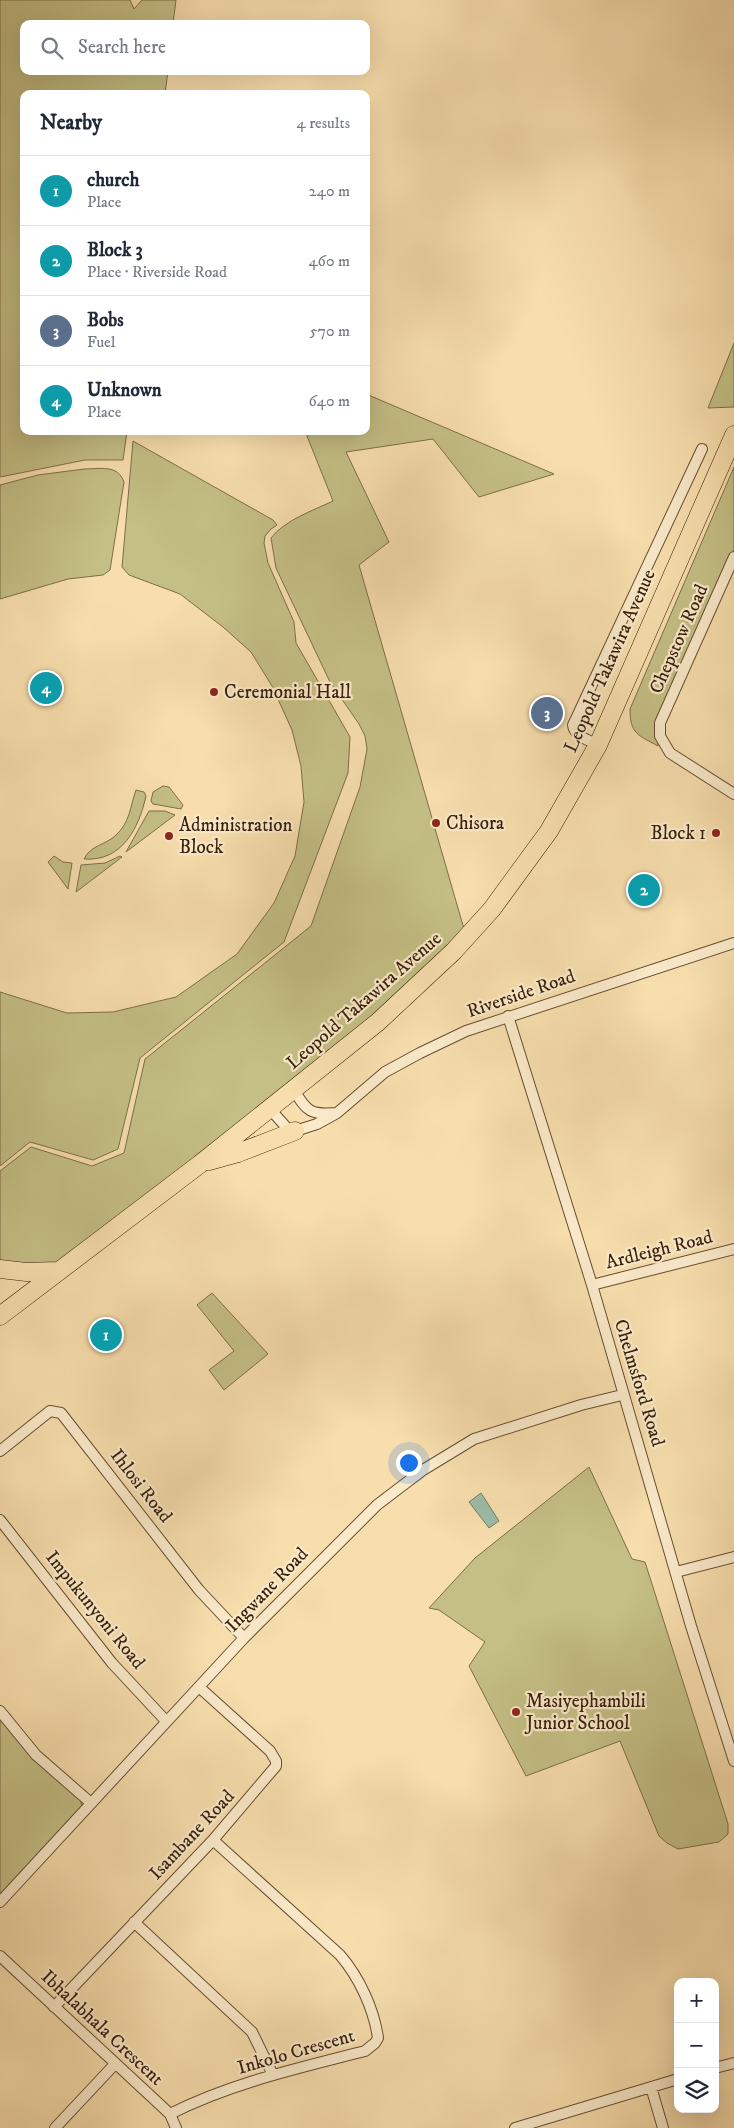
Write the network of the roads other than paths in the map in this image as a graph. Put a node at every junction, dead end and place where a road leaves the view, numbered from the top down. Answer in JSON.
{"nodes":[{"id":1,"x":734,"y":435,"type":"edge"},
{"id":2,"x":702,"y":449,"type":"dead end"},
{"id":3,"x":734,"y":557,"type":"edge"},
{"id":4,"x":598,"y":745,"type":"junction"},
{"id":5,"x":734,"y":794,"type":"edge"},
{"id":6,"x":734,"y":942,"type":"edge"},
{"id":7,"x":508,"y":1016,"type":"junction"},
{"id":8,"x":294,"y":1090,"type":"junction"},
{"id":9,"x":270,"y":1109,"type":"junction"},
{"id":10,"x":337,"y":1113,"type":"junction"},
{"id":11,"x":295,"y":1131,"type":"junction"},
{"id":12,"x":200,"y":1164,"type":"junction"},
{"id":13,"x":734,"y":1249,"type":"edge"},
{"id":14,"x":0,"y":1268,"type":"edge"},
{"id":15,"x":57,"y":1271,"type":"junction"},
{"id":16,"x":592,"y":1286,"type":"junction"},
{"id":17,"x":0,"y":1316,"type":"edge"},
{"id":18,"x":622,"y":1395,"type":"junction"},
{"id":19,"x":0,"y":1452,"type":"edge"},
{"id":20,"x":0,"y":1520,"type":"edge"},
{"id":21,"x":734,"y":1556,"type":"edge"},
{"id":22,"x":676,"y":1572,"type":"junction"},
{"id":23,"x":244,"y":1638,"type":"junction"},
{"id":24,"x":199,"y":1687,"type":"junction"},
{"id":25,"x":0,"y":1711,"type":"edge"},
{"id":26,"x":166,"y":1720,"type":"junction"},
{"id":27,"x":734,"y":1762,"type":"edge"},
{"id":28,"x":91,"y":1803,"type":"junction"},
{"id":29,"x":213,"y":1840,"type":"junction"},
{"id":30,"x":0,"y":1902,"type":"edge"},
{"id":31,"x":134,"y":1922,"type":"junction"},
{"id":32,"x":0,"y":1956,"type":"edge"},
{"id":33,"x":54,"y":2007,"type":"junction"},
{"id":34,"x":734,"y":2062,"type":"edge"},
{"id":35,"x":114,"y":2064,"type":"junction"},
{"id":36,"x":719,"y":2067,"type":"edge"},
{"id":37,"x":273,"y":2075,"type":"junction"},
{"id":38,"x":674,"y":2080,"type":"edge"},
{"id":39,"x":651,"y":2087,"type":"junction"},
{"id":40,"x":170,"y":2114,"type":"junction"},
{"id":41,"x":55,"y":2128,"type":"edge"},
{"id":42,"x":176,"y":2128,"type":"edge"},
{"id":43,"x":515,"y":2128,"type":"edge"},
{"id":44,"x":663,"y":2128,"type":"edge"}],
"edges":[{"from":1,"to":4,"type":"highway","name":"Leopold Takawira Avenue"},
{"from":2,"to":4,"type":"street"},
{"from":3,"to":5,"type":"street","name":"Chepstow Road"},
{"from":4,"to":8,"type":"highway","name":"Leopold Takawira Avenue"},
{"from":6,"to":7,"type":"street","name":"Riverside Road"},
{"from":7,"to":10,"type":"street","name":"Riverside Road"},
{"from":7,"to":16,"type":"street","name":"Chelmsford Road"},
{"from":8,"to":9,"type":"highway","name":"Leopold Takawira Avenue"},
{"from":8,"to":10,"type":"street"},
{"from":9,"to":11,"type":"street"},
{"from":9,"to":12,"type":"highway","name":"Leopold Takawira Avenue"},
{"from":10,"to":11,"type":"street","name":"Riverside Road"},
{"from":11,"to":12,"type":"highway"},
{"from":12,"to":15,"type":"highway","name":"Leopold Takawira Avenue"},
{"from":13,"to":16,"type":"street","name":"Ardleigh Road"},
{"from":14,"to":15,"type":"highway"},
{"from":15,"to":17,"type":"highway","name":"Leopold Takawira Avenue"},
{"from":16,"to":18,"type":"street","name":"Chelmsford Road"},
{"from":18,"to":22,"type":"street","name":"Chelmsford Road"},
{"from":18,"to":23,"type":"street","name":"Ingwane Road"},
{"from":19,"to":23,"type":"street","name":"Ihlosi Road"},
{"from":20,"to":26,"type":"street","name":"Impukunyoni Road"},
{"from":21,"to":22,"type":"street"},
{"from":22,"to":27,"type":"street","name":"Chelmsford Road"},
{"from":23,"to":24,"type":"street","name":"Ingwane Road"},
{"from":24,"to":26,"type":"street","name":"Ingwane Road"},
{"from":24,"to":29,"type":"street","name":"Isambane Road"},
{"from":25,"to":28,"type":"street"},
{"from":26,"to":28,"type":"street","name":"Ingwane Road"},
{"from":28,"to":30,"type":"street","name":"Ingwane Road"},
{"from":29,"to":31,"type":"street","name":"Isambane Road"},
{"from":29,"to":37,"type":"street","name":"Inkolo Crescent"},
{"from":31,"to":33,"type":"street","name":"Isambane Road"},
{"from":31,"to":37,"type":"street"},
{"from":32,"to":33,"type":"street","name":"Ibhalabhala Crescent"},
{"from":33,"to":35,"type":"street","name":"Ibhalabhala Crescent"},
{"from":34,"to":36,"type":"street"},
{"from":35,"to":40,"type":"street","name":"Ibhalabhala Crescent"},
{"from":35,"to":41,"type":"street"},
{"from":37,"to":40,"type":"street","name":"Inkolo Crescent"},
{"from":38,"to":39,"type":"street"},
{"from":39,"to":43,"type":"street"},
{"from":39,"to":44,"type":"street"},
{"from":40,"to":42,"type":"street","name":"Ibhalabhala Crescent"}]}
